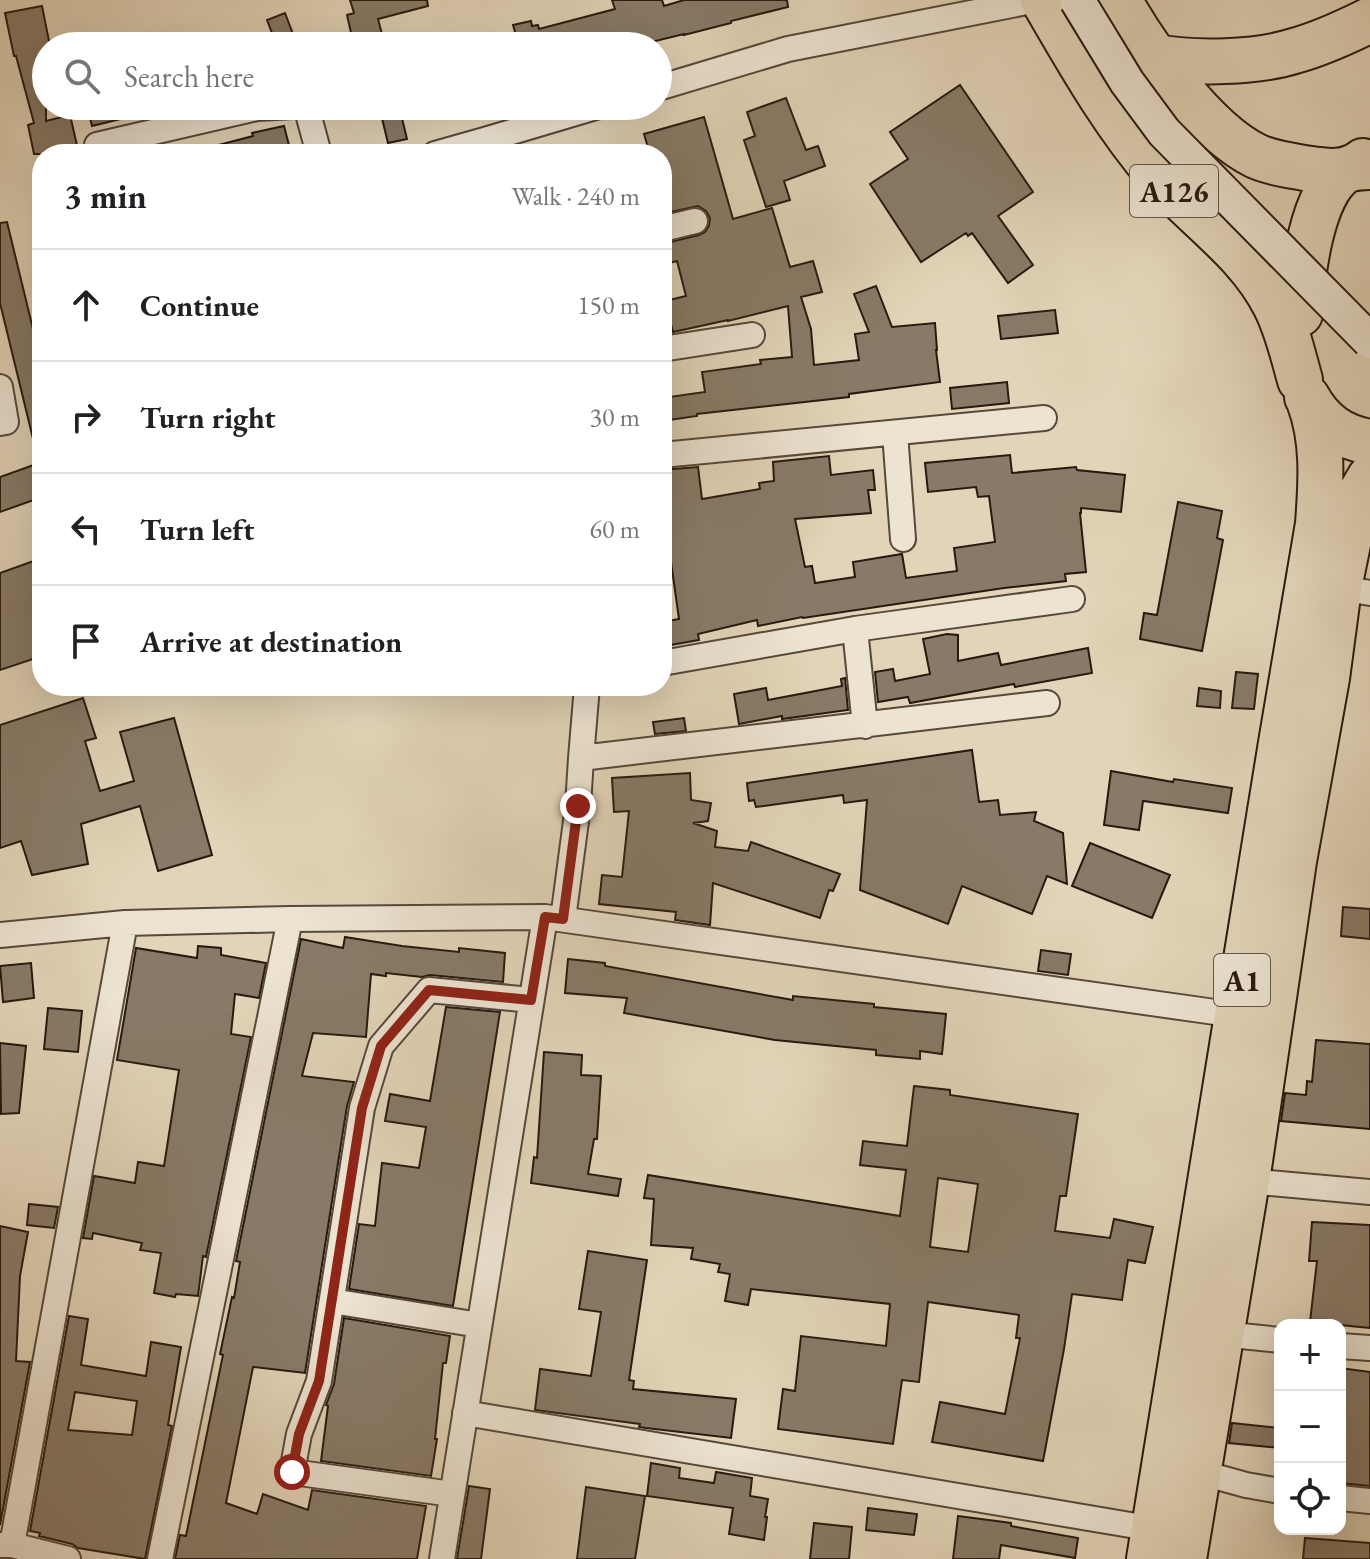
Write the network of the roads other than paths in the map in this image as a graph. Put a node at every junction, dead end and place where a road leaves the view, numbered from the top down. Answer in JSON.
{"nodes":[{"id":1,"x":1037,"y":0,"type":"edge"},
{"id":2,"x":1043,"y":0,"type":"edge"},
{"id":3,"x":1077,"y":0,"type":"edge"},
{"id":4,"x":1130,"y":5,"type":"edge"},
{"id":5,"x":1370,"y":20,"type":"edge"},
{"id":6,"x":1156,"y":57,"type":"junction"},
{"id":7,"x":672,"y":84,"type":"edge"},
{"id":8,"x":205,"y":120,"type":"edge"},
{"id":9,"x":310,"y":120,"type":"edge"},
{"id":10,"x":561,"y":120,"type":"edge"},
{"id":11,"x":101,"y":144,"type":"edge"},
{"id":12,"x":316,"y":144,"type":"edge"},
{"id":13,"x":496,"y":144,"type":"edge"},
{"id":14,"x":1362,"y":163,"type":"edge"},
{"id":15,"x":695,"y":221,"type":"dead end"},
{"id":16,"x":672,"y":227,"type":"edge"},
{"id":17,"x":752,"y":335,"type":"dead end"},
{"id":18,"x":1370,"y":341,"type":"edge"},
{"id":19,"x":672,"y":347,"type":"edge"},
{"id":20,"x":0,"y":387,"type":"edge"},
{"id":21,"x":1304,"y":390,"type":"junction"},
{"id":22,"x":1044,"y":418,"type":"dead end"},
{"id":23,"x":0,"y":423,"type":"edge"},
{"id":24,"x":895,"y":433,"type":"junction"},
{"id":25,"x":1370,"y":442,"type":"edge"},
{"id":26,"x":672,"y":454,"type":"edge"},
{"id":27,"x":1370,"y":477,"type":"edge"},
{"id":28,"x":903,"y":539,"type":"dead end"},
{"id":29,"x":1354,"y":591,"type":"edge"},
{"id":30,"x":1072,"y":599,"type":"dead end"},
{"id":31,"x":855,"y":629,"type":"junction"},
{"id":32,"x":672,"y":661,"type":"edge"},
{"id":33,"x":586,"y":696,"type":"edge"},
{"id":34,"x":1047,"y":703,"type":"dead end"},
{"id":35,"x":865,"y":726,"type":"junction"},
{"id":36,"x":581,"y":758,"type":"junction"},
{"id":37,"x":554,"y":918,"type":"junction"},
{"id":38,"x":290,"y":919,"type":"junction"},
{"id":39,"x":125,"y":923,"type":"junction"},
{"id":40,"x":0,"y":935,"type":"edge"},
{"id":41,"x":531,"y":1000,"type":"junction"},
{"id":42,"x":1236,"y":1015,"type":"junction"},
{"id":43,"x":1247,"y":1181,"type":"junction"},
{"id":44,"x":1370,"y":1192,"type":"edge"},
{"id":45,"x":332,"y":1301,"type":"junction"},
{"id":46,"x":479,"y":1325,"type":"junction"},
{"id":47,"x":1222,"y":1334,"type":"junction"},
{"id":48,"x":1274,"y":1339,"type":"edge"},
{"id":49,"x":1346,"y":1346,"type":"edge"},
{"id":50,"x":1370,"y":1348,"type":"edge"},
{"id":51,"x":465,"y":1413,"type":"junction"},
{"id":52,"x":1199,"y":1472,"type":"junction"},
{"id":53,"x":1274,"y":1490,"type":"edge"},
{"id":54,"x":452,"y":1494,"type":"junction"},
{"id":55,"x":1346,"y":1499,"type":"edge"},
{"id":56,"x":1370,"y":1501,"type":"edge"},
{"id":57,"x":6,"y":1545,"type":"edge"},
{"id":58,"x":1163,"y":1549,"type":"edge"},
{"id":59,"x":68,"y":1559,"type":"edge"},
{"id":60,"x":160,"y":1559,"type":"edge"},
{"id":61,"x":442,"y":1559,"type":"edge"}],
"edges":[{"from":1,"to":7,"type":"street"},
{"from":2,"to":21,"type":"highway","number":"A126"},
{"from":3,"to":18,"type":"main road","bridge":true},
{"from":4,"to":6,"type":"highway","number":"A126"},
{"from":5,"to":6,"type":"highway"},
{"from":6,"to":14,"type":"highway","number":"A126"},
{"from":8,"to":11,"type":"street"},
{"from":9,"to":12,"type":"street"},
{"from":10,"to":13,"type":"street"},
{"from":14,"to":21,"type":"highway"},
{"from":15,"to":16,"type":"street"},
{"from":17,"to":19,"type":"street"},
{"from":20,"to":23,"type":"street"},
{"from":21,"to":25,"type":"highway"},
{"from":21,"to":42,"type":"highway","number":"A1"},
{"from":22,"to":24,"type":"street"},
{"from":24,"to":26,"type":"street"},
{"from":24,"to":28,"type":"street"},
{"from":27,"to":29,"type":"highway","number":"A1"},
{"from":29,"to":43,"type":"highway","number":"A1"},
{"from":30,"to":31,"type":"street"},
{"from":31,"to":32,"type":"street"},
{"from":31,"to":35,"type":"street"},
{"from":33,"to":36,"type":"street"},
{"from":34,"to":35,"type":"street"},
{"from":35,"to":36,"type":"street"},
{"from":36,"to":37,"type":"street"},
{"from":37,"to":38,"type":"street"},
{"from":37,"to":41,"type":"street"},
{"from":37,"to":42,"type":"street"},
{"from":38,"to":39,"type":"street"},
{"from":38,"to":60,"type":"street"},
{"from":39,"to":40,"type":"street"},
{"from":39,"to":57,"type":"street"},
{"from":41,"to":45,"type":"street"},
{"from":41,"to":46,"type":"street"},
{"from":42,"to":58,"type":"highway","number":"A1"},
{"from":43,"to":44,"type":"street"},
{"from":43,"to":47,"type":"highway","number":"A1"},
{"from":45,"to":46,"type":"street"},
{"from":45,"to":54,"type":"street"},
{"from":46,"to":51,"type":"street"},
{"from":47,"to":48,"type":"street"},
{"from":47,"to":52,"type":"highway","number":"A1"},
{"from":49,"to":50,"type":"street"},
{"from":51,"to":54,"type":"street"},
{"from":51,"to":58,"type":"street"},
{"from":52,"to":53,"type":"street"},
{"from":52,"to":58,"type":"highway","number":"A1"},
{"from":54,"to":61,"type":"street"},
{"from":55,"to":56,"type":"street"},
{"from":57,"to":59,"type":"street"}]}
